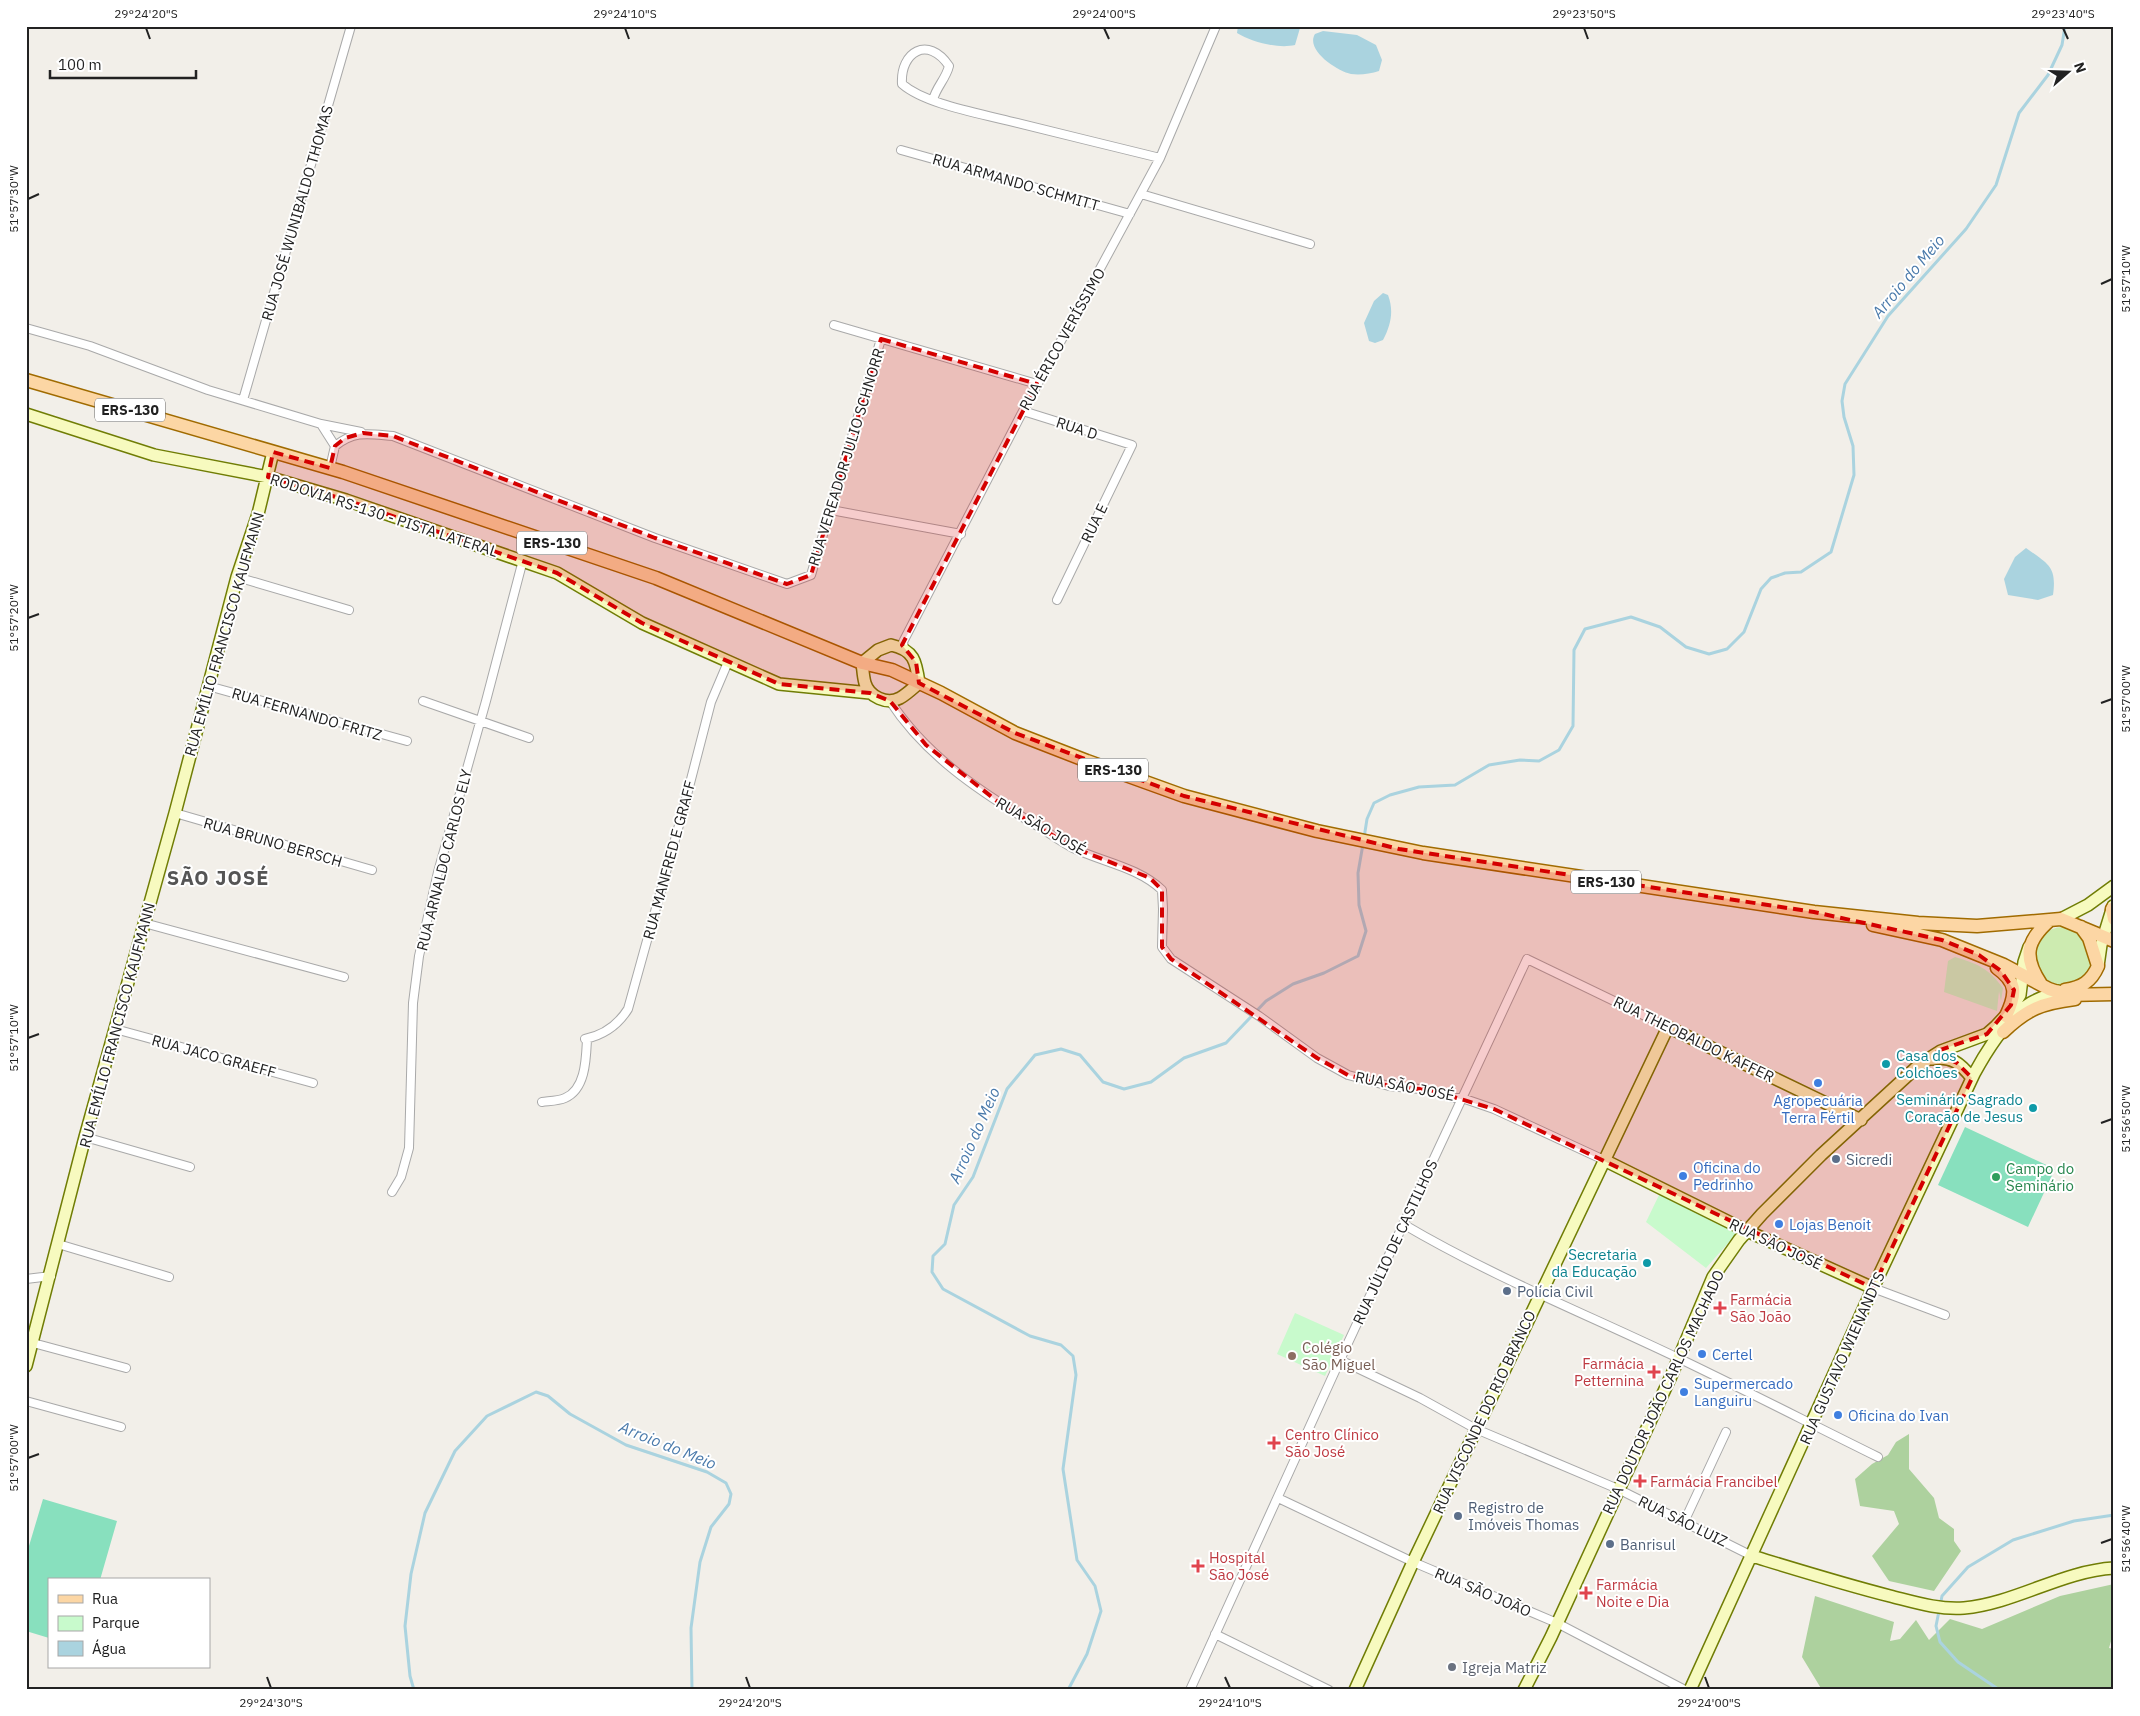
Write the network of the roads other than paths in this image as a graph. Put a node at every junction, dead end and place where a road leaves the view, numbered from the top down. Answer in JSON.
{"nodes":[{"id":1,"x":350,"y":26,"type":"edge"},
{"id":2,"x":1216,"y":26,"type":"edge"},
{"id":3,"x":933,"y":100,"type":"junction"},
{"id":4,"x":901,"y":150,"type":"dead end"},
{"id":5,"x":1160,"y":158,"type":"junction"},
{"id":6,"x":1141,"y":194,"type":"junction"},
{"id":7,"x":1130,"y":214,"type":"junction"},
{"id":8,"x":1310,"y":244,"type":"dead end"},
{"id":9,"x":834,"y":325,"type":"dead end"},
{"id":10,"x":26,"y":328,"type":"edge"},
{"id":11,"x":881,"y":339,"type":"junction"},
{"id":12,"x":26,"y":380,"type":"edge"},
{"id":13,"x":1037,"y":384,"type":"junction"},
{"id":14,"x":243,"y":400,"type":"junction"},
{"id":15,"x":1023,"y":411,"type":"junction"},
{"id":16,"x":26,"y":414,"type":"edge"},
{"id":17,"x":321,"y":424,"type":"junction"},
{"id":18,"x":363,"y":433,"type":"junction"},
{"id":19,"x":335,"y":446,"type":"junction"},
{"id":20,"x":1132,"y":446,"type":"joint"},
{"id":21,"x":273,"y":452,"type":"junction"},
{"id":22,"x":330,"y":468,"type":"junction"},
{"id":23,"x":268,"y":477,"type":"junction"},
{"id":24,"x":831,"y":510,"type":"junction"},
{"id":25,"x":961,"y":534,"type":"junction"},
{"id":26,"x":523,"y":560,"type":"junction"},
{"id":27,"x":237,"y":577,"type":"junction"},
{"id":28,"x":1057,"y":600,"type":"dead end"},
{"id":29,"x":349,"y":610,"type":"dead end"},
{"id":30,"x":904,"y":648,"type":"junction"},
{"id":31,"x":728,"y":662,"type":"junction"},
{"id":32,"x":862,"y":663,"type":"junction"},
{"id":33,"x":919,"y":683,"type":"junction"},
{"id":34,"x":208,"y":686,"type":"junction"},
{"id":35,"x":870,"y":693,"type":"junction"},
{"id":36,"x":423,"y":701,"type":"dead end"},
{"id":37,"x":890,"y":701,"type":"junction"},
{"id":38,"x":480,"y":721,"type":"junction"},
{"id":39,"x":529,"y":738,"type":"dead end"},
{"id":40,"x":407,"y":742,"type":"dead end"},
{"id":41,"x":175,"y":813,"type":"junction"},
{"id":42,"x":372,"y":870,"type":"dead end"},
{"id":43,"x":2114,"y":886,"type":"edge"},
{"id":44,"x":2113,"y":911,"type":"edge"},
{"id":45,"x":1814,"y":912,"type":"junction"},
{"id":46,"x":2056,"y":919,"type":"junction"},
{"id":47,"x":144,"y":923,"type":"junction"},
{"id":48,"x":2081,"y":926,"type":"junction"},
{"id":49,"x":2109,"y":938,"type":"edge"},
{"id":50,"x":2030,"y":944,"type":"junction"},
{"id":51,"x":1979,"y":955,"type":"junction"},
{"id":52,"x":1527,"y":959,"type":"joint"},
{"id":53,"x":2098,"y":966,"type":"junction"},
{"id":54,"x":2023,"y":976,"type":"junction"},
{"id":55,"x":344,"y":977,"type":"dead end"},
{"id":56,"x":2041,"y":984,"type":"junction"},
{"id":57,"x":2058,"y":991,"type":"junction"},
{"id":58,"x":2114,"y":994,"type":"edge"},
{"id":59,"x":2006,"y":1016,"type":"junction"},
{"id":60,"x":1668,"y":1027,"type":"junction"},
{"id":61,"x":114,"y":1029,"type":"junction"},
{"id":62,"x":1999,"y":1029,"type":"junction"},
{"id":63,"x":1928,"y":1059,"type":"junction"},
{"id":64,"x":1972,"y":1078,"type":"junction"},
{"id":65,"x":313,"y":1083,"type":"dead end"},
{"id":66,"x":1462,"y":1098,"type":"junction"},
{"id":67,"x":542,"y":1102,"type":"dead end"},
{"id":68,"x":1861,"y":1120,"type":"junction"},
{"id":69,"x":85,"y":1137,"type":"junction"},
{"id":70,"x":1604,"y":1160,"type":"junction"},
{"id":71,"x":190,"y":1167,"type":"dead end"},
{"id":72,"x":392,"y":1192,"type":"dead end"},
{"id":73,"x":1403,"y":1224,"type":"junction"},
{"id":74,"x":1747,"y":1231,"type":"junction"},
{"id":75,"x":58,"y":1244,"type":"junction"},
{"id":76,"x":51,"y":1276,"type":"junction"},
{"id":77,"x":169,"y":1277,"type":"dead end"},
{"id":78,"x":26,"y":1279,"type":"edge"},
{"id":79,"x":1874,"y":1288,"type":"junction"},
{"id":80,"x":1540,"y":1295,"type":"junction"},
{"id":81,"x":1945,"y":1315,"type":"dead end"},
{"id":82,"x":33,"y":1343,"type":"junction"},
{"id":83,"x":1679,"y":1358,"type":"junction"},
{"id":84,"x":1340,"y":1360,"type":"junction"},
{"id":85,"x":26,"y":1366,"type":"edge"},
{"id":86,"x":126,"y":1368,"type":"dead end"},
{"id":87,"x":26,"y":1401,"type":"edge"},
{"id":88,"x":1812,"y":1424,"type":"junction"},
{"id":89,"x":121,"y":1427,"type":"dead end"},
{"id":90,"x":1476,"y":1429,"type":"junction"},
{"id":91,"x":1726,"y":1432,"type":"dead end"},
{"id":92,"x":1878,"y":1457,"type":"dead end"},
{"id":93,"x":1618,"y":1489,"type":"junction"},
{"id":94,"x":1278,"y":1498,"type":"junction"},
{"id":95,"x":1684,"y":1522,"type":"junction"},
{"id":96,"x":1752,"y":1556,"type":"junction"},
{"id":97,"x":1413,"y":1562,"type":"junction"},
{"id":98,"x":2114,"y":1568,"type":"edge"},
{"id":99,"x":1557,"y":1623,"type":"junction"},
{"id":100,"x":1215,"y":1634,"type":"junction"},
{"id":101,"x":1190,"y":1690,"type":"edge"},
{"id":102,"x":1330,"y":1690,"type":"edge"},
{"id":103,"x":1354,"y":1690,"type":"edge"},
{"id":104,"x":1524,"y":1690,"type":"edge"},
{"id":105,"x":1685,"y":1690,"type":"edge"},
{"id":106,"x":1690,"y":1690,"type":"edge"}],
"edges":[{"from":1,"to":14,"type":"street","name":"RUA JOSÉ WUNIBALDO THOMAS"},
{"from":2,"to":5,"type":"street","name":"RUA ÉRICO VERÍSSIMO"},
{"from":3,"to":3,"type":"street"},
{"from":3,"to":5,"type":"street"},
{"from":4,"to":7,"type":"street","name":"RUA ARMANDO SCHMITT"},
{"from":5,"to":6,"type":"street","name":"RUA ÉRICO VERÍSSIMO"},
{"from":6,"to":7,"type":"street","name":"RUA ÉRICO VERÍSSIMO"},
{"from":6,"to":8,"type":"street"},
{"from":7,"to":13,"type":"street","name":"RUA ÉRICO VERÍSSIMO"},
{"from":9,"to":11,"type":"street"},
{"from":10,"to":14,"type":"street"},
{"from":11,"to":13,"type":"street"},
{"from":11,"to":24,"type":"street","name":"RUA VEREADOR JULIO SCHNORR"},
{"from":12,"to":21,"type":"main road","number":"ERS-130"},
{"from":13,"to":15,"type":"street","name":"RUA ÉRICO VERÍSSIMO"},
{"from":14,"to":17,"type":"street"},
{"from":15,"to":20,"type":"street","name":"RUA D"},
{"from":15,"to":25,"type":"street","name":"RUA ÉRICO VERÍSSIMO"},
{"from":16,"to":23,"type":"street","name":"RODOVIA RS-130 - PISTA LATERAL"},
{"from":17,"to":18,"type":"street"},
{"from":17,"to":19,"type":"street"},
{"from":18,"to":19,"type":"street"},
{"from":18,"to":24,"type":"street","name":"RUA VEREADOR JULIO SCHNORR"},
{"from":19,"to":22,"type":"street"},
{"from":20,"to":28,"type":"street","name":"RUA E"},
{"from":21,"to":22,"type":"main road","number":"ERS-130"},
{"from":21,"to":23,"type":"street","name":"RUA EMÍLIO FRANCISCO KAUFMANN"},
{"from":22,"to":32,"type":"main road","number":"ERS-130"},
{"from":23,"to":26,"type":"street","name":"RODOVIA RS-130 - PISTA LATERAL"},
{"from":23,"to":27,"type":"street","name":"RUA EMÍLIO FRANCISCO KAUFMANN"},
{"from":24,"to":25,"type":"street"},
{"from":25,"to":30,"type":"street","name":"RUA ÉRICO VERÍSSIMO"},
{"from":26,"to":31,"type":"street","name":"RODOVIA RS-130 - PISTA LATERAL"},
{"from":26,"to":38,"type":"street","name":"RUA ARNALDO CARLOS ELY"},
{"from":27,"to":29,"type":"street"},
{"from":27,"to":34,"type":"street","name":"RUA EMÍLIO FRANCISCO KAUFMANN"},
{"from":30,"to":32,"type":"street"},
{"from":30,"to":33,"type":"street"},
{"from":31,"to":35,"type":"street","name":"RODOVIA RS-130 - PISTA LATERAL"},
{"from":31,"to":67,"type":"street","name":"RUA MANFRED E GRAFF"},
{"from":32,"to":33,"type":"main road","number":"ERS-130"},
{"from":32,"to":35,"type":"street"},
{"from":33,"to":37,"type":"street"},
{"from":33,"to":45,"type":"main road","number":"ERS-130"},
{"from":34,"to":40,"type":"street","name":"RUA FERNANDO FRITZ"},
{"from":34,"to":41,"type":"street","name":"RUA EMÍLIO FRANCISCO KAUFMANN"},
{"from":35,"to":37,"type":"street","name":"RODOVIA RS-130 - PISTA LATERAL"},
{"from":36,"to":38,"type":"street"},
{"from":37,"to":66,"type":"street","name":"RUA SÃO JOSÉ"},
{"from":38,"to":39,"type":"street"},
{"from":38,"to":72,"type":"street","name":"RUA ARNALDO CARLOS ELY"},
{"from":41,"to":42,"type":"street","name":"RUA BRUNO BERSCH"},
{"from":41,"to":47,"type":"street","name":"RUA EMÍLIO FRANCISCO KAUFMANN"},
{"from":43,"to":46,"type":"street"},
{"from":44,"to":49,"type":"street"},
{"from":45,"to":46,"type":"main road","number":"ERS-130"},
{"from":45,"to":51,"type":"main road","number":"ERS-130"},
{"from":46,"to":48,"type":"main road","number":"ERS-130"},
{"from":46,"to":50,"type":"main road"},
{"from":47,"to":55,"type":"street"},
{"from":47,"to":61,"type":"street","name":"RUA EMÍLIO FRANCISCO KAUFMANN"},
{"from":48,"to":49,"type":"main road","number":"ERS-130"},
{"from":48,"to":53,"type":"main road"},
{"from":49,"to":53,"type":"street"},
{"from":50,"to":54,"type":"street"},
{"from":50,"to":56,"type":"main road"},
{"from":51,"to":54,"type":"main road","number":"ERS-130"},
{"from":51,"to":59,"type":"main road"},
{"from":52,"to":60,"type":"street","name":"RUA THEOBALDO KAFFER"},
{"from":52,"to":66,"type":"street","name":"RUA JÚLIO DE CASTILHOS"},
{"from":53,"to":57,"type":"main road"},
{"from":54,"to":56,"type":"main road","number":"ERS-130"},
{"from":54,"to":59,"type":"street"},
{"from":56,"to":57,"type":"main road","number":"ERS-130"},
{"from":57,"to":58,"type":"main road","number":"ERS-130"},
{"from":57,"to":62,"type":"street"},
{"from":58,"to":62,"type":"main road"},
{"from":59,"to":62,"type":"street"},
{"from":60,"to":68,"type":"street","name":"RUA THEOBALDO KAFFER"},
{"from":60,"to":70,"type":"street","name":"RUA VISCONDE DO RIO BRANCO"},
{"from":61,"to":65,"type":"street","name":"RUA JACO GRAEFF"},
{"from":61,"to":69,"type":"street","name":"RUA EMÍLIO FRANCISCO KAUFMANN"},
{"from":62,"to":63,"type":"street","name":"RUA DOUTOR JOÃO CARLOS MACHADO"},
{"from":62,"to":64,"type":"street","name":"RUA GUSTAVO WIENANDTS"},
{"from":63,"to":64,"type":"street"},
{"from":63,"to":68,"type":"street","name":"RUA DOUTOR JOÃO CARLOS MACHADO"},
{"from":64,"to":79,"type":"street","name":"RUA GUSTAVO WIENANDTS"},
{"from":66,"to":70,"type":"street","name":"RUA SÃO JOSÉ"},
{"from":66,"to":73,"type":"street","name":"RUA JÚLIO DE CASTILHOS"},
{"from":68,"to":74,"type":"street","name":"RUA DOUTOR JOÃO CARLOS MACHADO"},
{"from":69,"to":71,"type":"street"},
{"from":69,"to":75,"type":"street","name":"RUA EMÍLIO FRANCISCO KAUFMANN"},
{"from":70,"to":74,"type":"street","name":"RUA SÃO JOSÉ"},
{"from":70,"to":80,"type":"street","name":"RUA VISCONDE DO RIO BRANCO"},
{"from":73,"to":80,"type":"street"},
{"from":73,"to":84,"type":"street","name":"RUA JÚLIO DE CASTILHOS"},
{"from":74,"to":79,"type":"street","name":"RUA SÃO JOSÉ"},
{"from":74,"to":83,"type":"street","name":"RUA DOUTOR JOÃO CARLOS MACHADO"},
{"from":75,"to":76,"type":"street","name":"RUA EMÍLIO FRANCISCO KAUFMANN"},
{"from":75,"to":77,"type":"street"},
{"from":76,"to":78,"type":"street"},
{"from":76,"to":82,"type":"street","name":"RUA EMÍLIO FRANCISCO KAUFMANN"},
{"from":79,"to":81,"type":"street","name":"RUA SÃO JOSÉ"},
{"from":79,"to":88,"type":"street","name":"RUA GUSTAVO WIENANDTS"},
{"from":80,"to":83,"type":"street"},
{"from":80,"to":90,"type":"street","name":"RUA VISCONDE DO RIO BRANCO"},
{"from":82,"to":85,"type":"street","name":"RUA EMÍLIO FRANCISCO KAUFMANN"},
{"from":82,"to":86,"type":"street"},
{"from":83,"to":88,"type":"street"},
{"from":83,"to":93,"type":"street","name":"RUA DOUTOR JOÃO CARLOS MACHADO"},
{"from":84,"to":90,"type":"street","name":"RUA SÃO LUIZ"},
{"from":84,"to":94,"type":"street","name":"RUA JÚLIO DE CASTILHOS"},
{"from":87,"to":89,"type":"street"},
{"from":88,"to":92,"type":"street"},
{"from":88,"to":96,"type":"street","name":"RUA GUSTAVO WIENANDTS"},
{"from":90,"to":93,"type":"street","name":"RUA SÃO LUIZ"},
{"from":90,"to":97,"type":"street","name":"RUA VISCONDE DO RIO BRANCO"},
{"from":91,"to":95,"type":"street"},
{"from":93,"to":95,"type":"street","name":"RUA SÃO LUIZ"},
{"from":93,"to":99,"type":"street","name":"RUA DOUTOR JOÃO CARLOS MACHADO"},
{"from":94,"to":97,"type":"street","name":"RUA SÃO JOÃO"},
{"from":94,"to":100,"type":"street","name":"RUA JÚLIO DE CASTILHOS"},
{"from":95,"to":96,"type":"street","name":"RUA SÃO LUIZ"},
{"from":96,"to":98,"type":"street","name":"RUA SÃO LUIZ"},
{"from":96,"to":106,"type":"street","name":"RUA GUSTAVO WIENANDTS"},
{"from":97,"to":99,"type":"street","name":"RUA SÃO JOÃO"},
{"from":97,"to":103,"type":"street","name":"RUA VISCONDE DO RIO BRANCO"},
{"from":99,"to":104,"type":"street","name":"RUA DOUTOR JOÃO CARLOS MACHADO"},
{"from":99,"to":105,"type":"street","name":"RUA SÃO JOÃO"},
{"from":100,"to":101,"type":"street","name":"RUA JÚLIO DE CASTILHOS"},
{"from":100,"to":102,"type":"street"}]}
